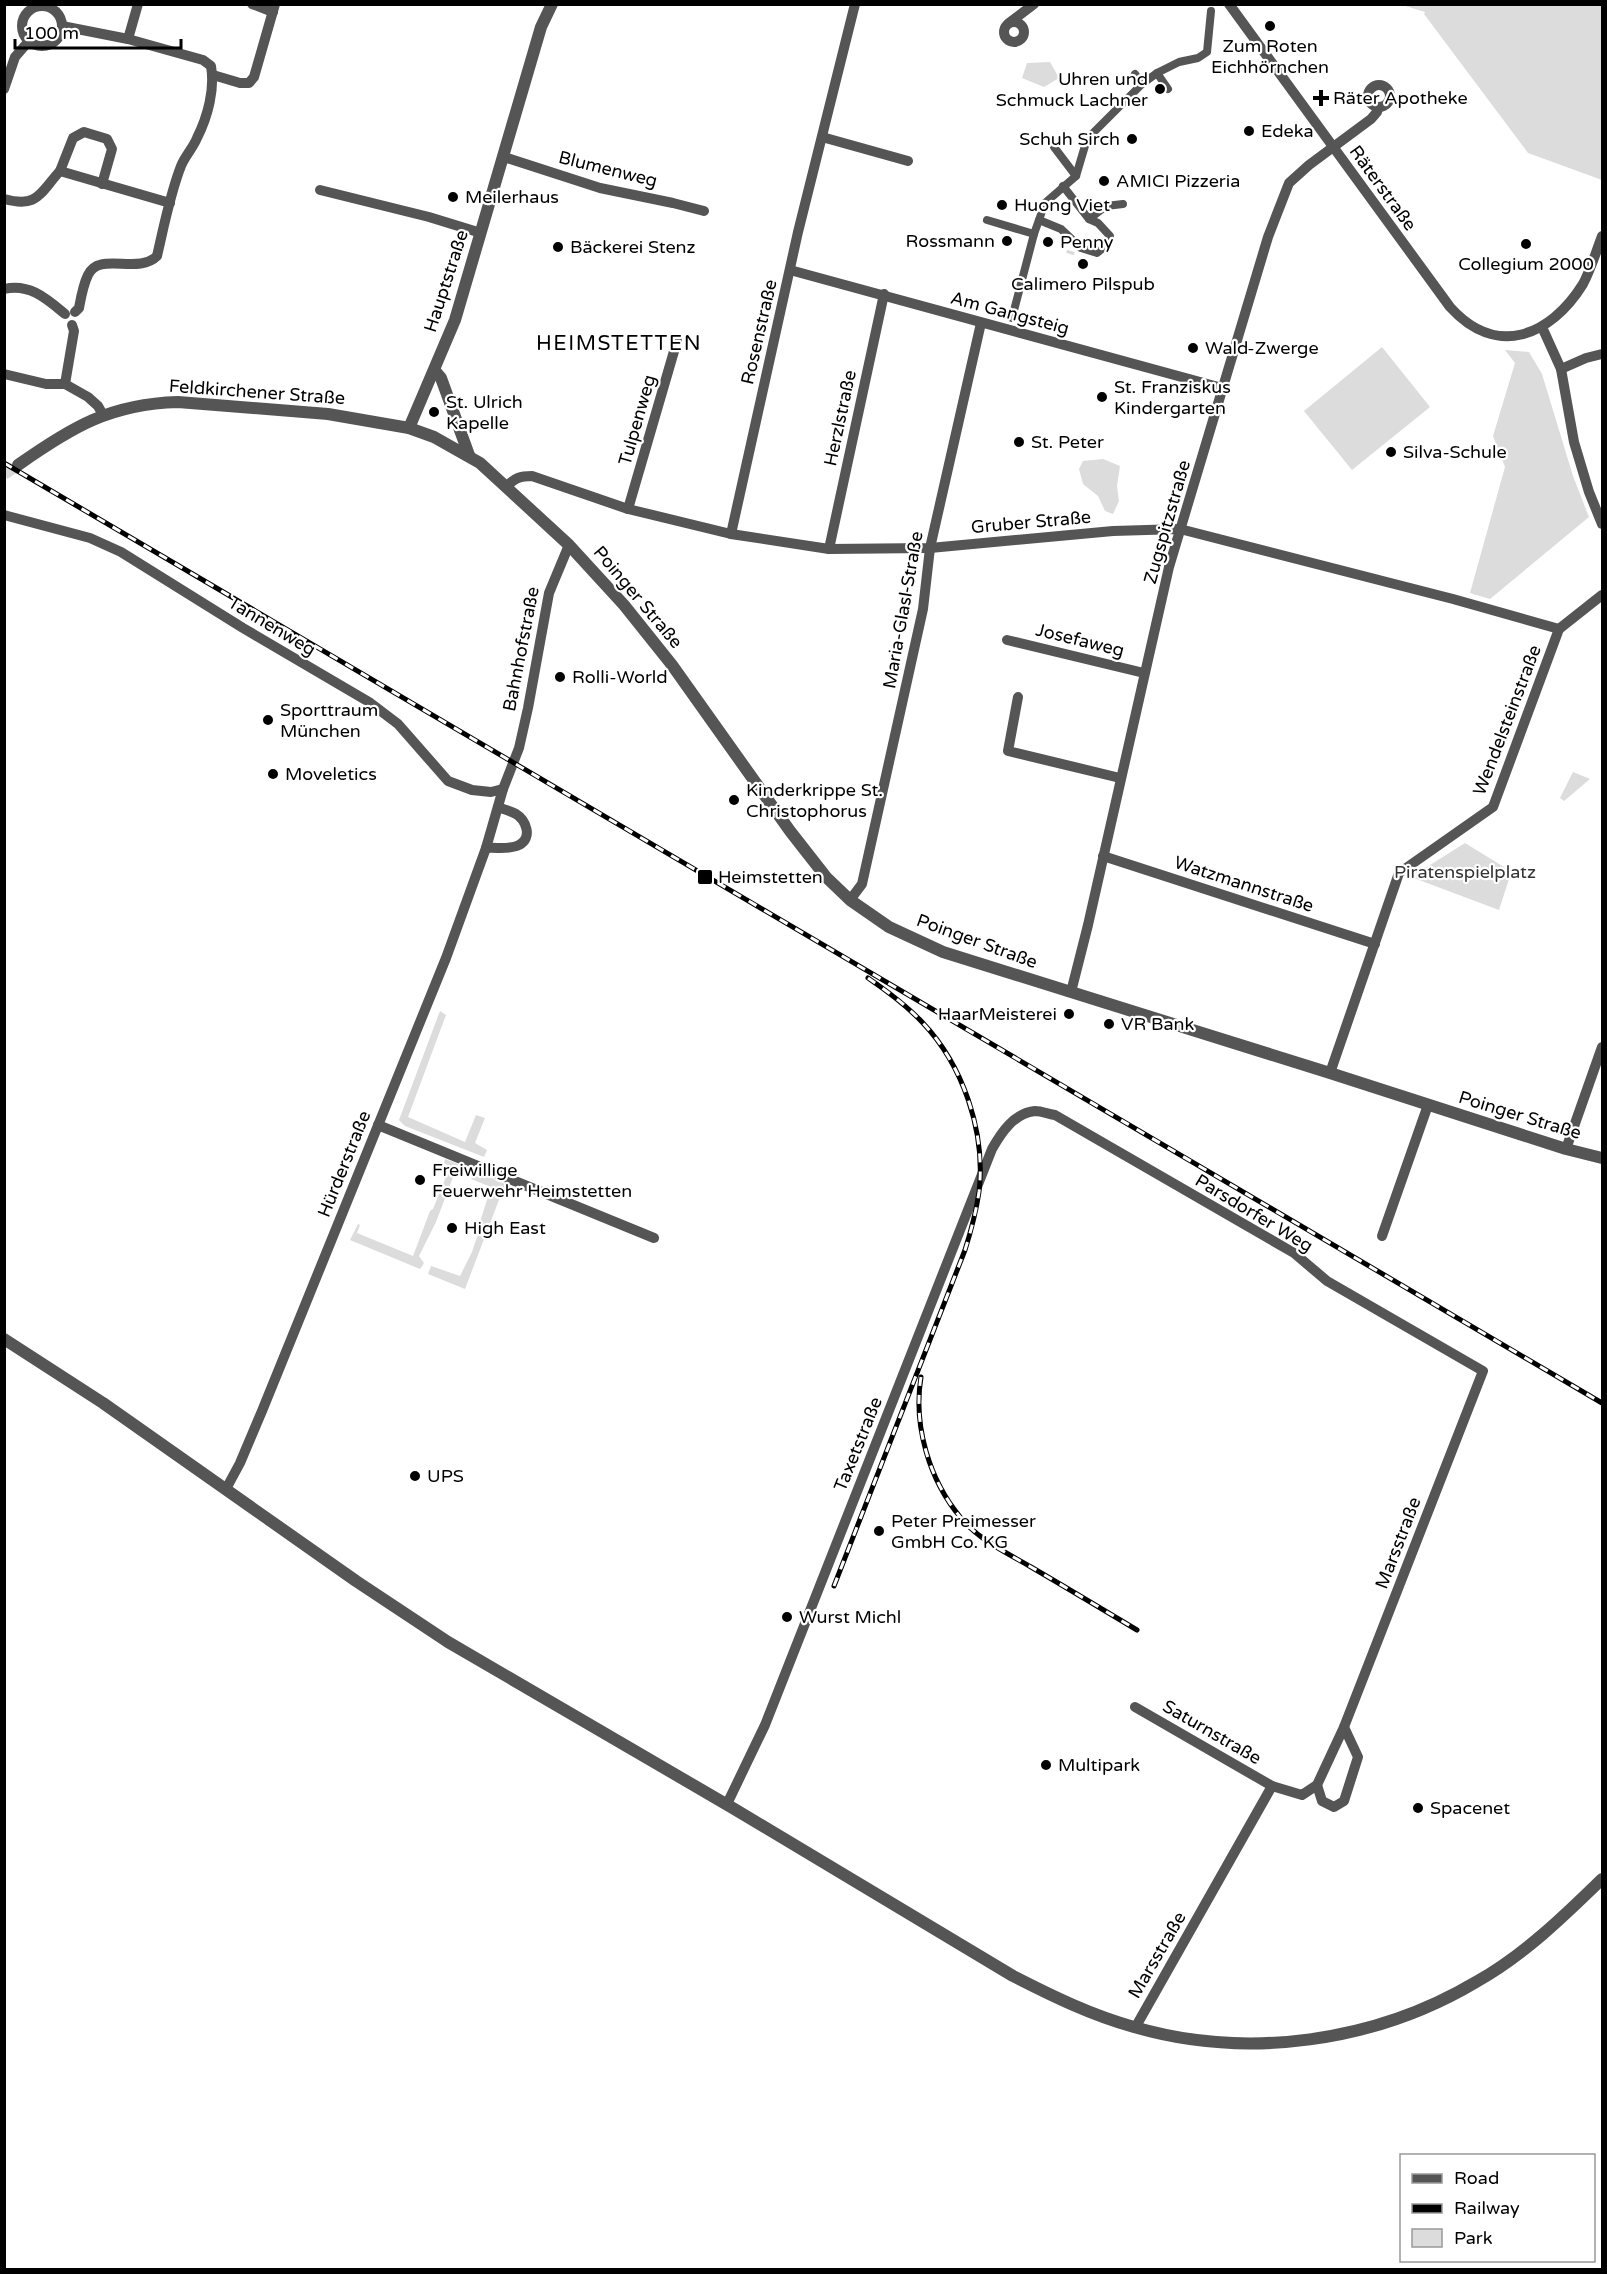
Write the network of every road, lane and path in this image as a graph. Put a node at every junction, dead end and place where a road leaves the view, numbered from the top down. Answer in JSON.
{"nodes":[{"id":1,"x":138,"y":4,"type":"edge"},
{"id":2,"x":252,"y":4,"type":"edge"},
{"id":3,"x":552,"y":4,"type":"edge"},
{"id":4,"x":855,"y":4,"type":"edge"},
{"id":5,"x":1034,"y":4,"type":"edge"},
{"id":6,"x":1229,"y":4,"type":"edge"},
{"id":7,"x":274,"y":8,"type":"edge"},
{"id":8,"x":1211,"y":11,"type":"dead end"},
{"id":9,"x":1009,"y":23,"type":"dead end"},
{"id":10,"x":62,"y":26,"type":"junction"},
{"id":11,"x":128,"y":39,"type":"junction"},
{"id":12,"x":29,"y":41,"type":"junction"},
{"id":13,"x":1157,"y":73,"type":"junction"},
{"id":14,"x":1135,"y":74,"type":"dead end"},
{"id":15,"x":213,"y":75,"type":"junction"},
{"id":16,"x":1142,"y":84,"type":"junction"},
{"id":17,"x":4,"y":89,"type":"edge"},
{"id":18,"x":1168,"y":89,"type":"dead end"},
{"id":19,"x":1378,"y":107,"type":"dead end"},
{"id":20,"x":822,"y":137,"type":"junction"},
{"id":21,"x":1054,"y":147,"type":"dead end"},
{"id":22,"x":1333,"y":147,"type":"junction"},
{"id":23,"x":504,"y":157,"type":"junction"},
{"id":24,"x":908,"y":161,"type":"dead end"},
{"id":25,"x":60,"y":171,"type":"junction"},
{"id":26,"x":1076,"y":176,"type":"junction"},
{"id":27,"x":102,"y":184,"type":"junction"},
{"id":28,"x":1063,"y":186,"type":"junction"},
{"id":29,"x":320,"y":190,"type":"dead end"},
{"id":30,"x":4,"y":199,"type":"edge"},
{"id":31,"x":170,"y":203,"type":"junction"},
{"id":32,"x":1123,"y":204,"type":"dead end"},
{"id":33,"x":704,"y":211,"type":"dead end"},
{"id":34,"x":1089,"y":219,"type":"junction"},
{"id":35,"x":987,"y":220,"type":"dead end"},
{"id":36,"x":1039,"y":220,"type":"junction"},
{"id":37,"x":481,"y":233,"type":"junction"},
{"id":38,"x":1034,"y":234,"type":"junction"},
{"id":39,"x":1602,"y":236,"type":"edge"},
{"id":40,"x":1074,"y":241,"type":"junction"},
{"id":41,"x":1071,"y":251,"type":"tunnel mouth"},
{"id":42,"x":790,"y":270,"type":"junction"},
{"id":43,"x":4,"y":289,"type":"edge"},
{"id":44,"x":884,"y":294,"type":"junction"},
{"id":45,"x":70,"y":313,"type":"junction"},
{"id":46,"x":1012,"y":318,"type":"dead end"},
{"id":47,"x":981,"y":323,"type":"junction"},
{"id":48,"x":1542,"y":327,"type":"junction"},
{"id":49,"x":677,"y":341,"type":"dead end"},
{"id":50,"x":1602,"y":354,"type":"edge"},
{"id":51,"x":1561,"y":369,"type":"junction"},
{"id":52,"x":435,"y":371,"type":"junction"},
{"id":53,"x":4,"y":374,"type":"edge"},
{"id":54,"x":65,"y":384,"type":"junction"},
{"id":55,"x":1222,"y":388,"type":"junction"},
{"id":56,"x":103,"y":415,"type":"junction"},
{"id":57,"x":409,"y":428,"type":"junction"},
{"id":58,"x":469,"y":455,"type":"junction"},
{"id":59,"x":18,"y":465,"type":"tunnel mouth"},
{"id":60,"x":507,"y":486,"type":"junction"},
{"id":61,"x":628,"y":509,"type":"junction"},
{"id":62,"x":4,"y":515,"type":"edge"},
{"id":63,"x":1602,"y":524,"type":"edge"},
{"id":64,"x":1180,"y":530,"type":"junction"},
{"id":65,"x":731,"y":534,"type":"junction"},
{"id":66,"x":569,"y":545,"type":"junction"},
{"id":67,"x":930,"y":548,"type":"junction"},
{"id":68,"x":829,"y":549,"type":"junction"},
{"id":69,"x":1602,"y":595,"type":"edge"},
{"id":70,"x":1559,"y":629,"type":"junction"},
{"id":71,"x":1008,"y":640,"type":"dead end"},
{"id":72,"x":1144,"y":673,"type":"junction"},
{"id":73,"x":1018,"y":697,"type":"dead end"},
{"id":74,"x":1120,"y":778,"type":"junction"},
{"id":75,"x":503,"y":789,"type":"junction"},
{"id":76,"x":498,"y":807,"type":"junction"},
{"id":77,"x":486,"y":848,"type":"junction"},
{"id":78,"x":1103,"y":856,"type":"junction"},
{"id":79,"x":850,"y":900,"type":"junction"},
{"id":80,"x":1374,"y":944,"type":"junction"},
{"id":81,"x":1071,"y":992,"type":"junction"},
{"id":82,"x":1602,"y":1053,"type":"edge"},
{"id":83,"x":1330,"y":1072,"type":"junction"},
{"id":84,"x":1428,"y":1105,"type":"junction"},
{"id":85,"x":1035,"y":1111,"type":"joint"},
{"id":86,"x":378,"y":1125,"type":"junction"},
{"id":87,"x":1566,"y":1149,"type":"junction"},
{"id":88,"x":1602,"y":1158,"type":"edge"},
{"id":89,"x":1382,"y":1236,"type":"dead end"},
{"id":90,"x":654,"y":1238,"type":"dead end"},
{"id":91,"x":4,"y":1339,"type":"edge"},
{"id":92,"x":1483,"y":1371,"type":"joint"},
{"id":93,"x":226,"y":1489,"type":"junction"},
{"id":94,"x":1134,"y":1707,"type":"dead end"},
{"id":95,"x":1344,"y":1727,"type":"junction"},
{"id":96,"x":1317,"y":1785,"type":"junction"},
{"id":97,"x":1272,"y":1786,"type":"junction"},
{"id":98,"x":727,"y":1804,"type":"junction"},
{"id":99,"x":1602,"y":1879,"type":"edge"},
{"id":100,"x":1135,"y":2028,"type":"junction"}],
"edges":[{"from":1,"to":11,"type":"street"},
{"from":2,"to":7,"type":"street"},
{"from":3,"to":23,"type":"street","name":"Hauptstraße"},
{"from":4,"to":20,"type":"street","name":"Rosenstraße"},
{"from":5,"to":9,"type":"street"},
{"from":6,"to":22,"type":"street","name":"Räterstraße"},
{"from":7,"to":15,"type":"street"},
{"from":8,"to":13,"type":"street"},
{"from":10,"to":11,"type":"street"},
{"from":10,"to":12,"type":"street"},
{"from":10,"to":12,"type":"street"},
{"from":11,"to":15,"type":"street"},
{"from":12,"to":17,"type":"street"},
{"from":13,"to":16,"type":"street"},
{"from":13,"to":18,"type":"street"},
{"from":14,"to":16,"type":"street"},
{"from":15,"to":31,"type":"street"},
{"from":16,"to":26,"type":"street"},
{"from":19,"to":22,"type":"street","name":"Zugspitzstraße"},
{"from":20,"to":24,"type":"street"},
{"from":20,"to":42,"type":"street","name":"Rosenstraße"},
{"from":21,"to":26,"type":"street"},
{"from":22,"to":48,"type":"street","name":"Räterstraße"},
{"from":22,"to":55,"type":"street","name":"Zugspitzstraße"},
{"from":23,"to":33,"type":"street","name":"Blumenweg"},
{"from":23,"to":37,"type":"street","name":"Hauptstraße"},
{"from":25,"to":27,"type":"street"},
{"from":25,"to":27,"type":"street"},
{"from":25,"to":30,"type":"street"},
{"from":26,"to":28,"type":"street"},
{"from":27,"to":31,"type":"street"},
{"from":28,"to":34,"type":"street"},
{"from":28,"to":36,"type":"street"},
{"from":29,"to":37,"type":"street"},
{"from":31,"to":45,"type":"street"},
{"from":32,"to":34,"type":"street"},
{"from":34,"to":40,"type":"street"},
{"from":35,"to":38,"type":"street"},
{"from":36,"to":38,"type":"street"},
{"from":36,"to":40,"type":"street"},
{"from":37,"to":52,"type":"street","name":"Hauptstraße"},
{"from":38,"to":46,"type":"street"},
{"from":39,"to":48,"type":"street"},
{"from":40,"to":41,"type":"street"},
{"from":42,"to":44,"type":"street","name":"Am Gangsteig"},
{"from":42,"to":65,"type":"street","name":"Rosenstraße"},
{"from":43,"to":45,"type":"street"},
{"from":44,"to":47,"type":"street","name":"Am Gangsteig"},
{"from":44,"to":68,"type":"street","name":"Herzlstraße"},
{"from":45,"to":54,"type":"street"},
{"from":47,"to":55,"type":"street","name":"Am Gangsteig"},
{"from":47,"to":67,"type":"street","name":"Maria-Glasl-Straße"},
{"from":48,"to":51,"type":"street"},
{"from":49,"to":61,"type":"street","name":"Tulpenweg"},
{"from":50,"to":51,"type":"street"},
{"from":51,"to":63,"type":"street"},
{"from":52,"to":57,"type":"street","name":"Hauptstraße"},
{"from":52,"to":58,"type":"street"},
{"from":53,"to":54,"type":"street"},
{"from":54,"to":56,"type":"street"},
{"from":55,"to":64,"type":"street","name":"Zugspitzstraße"},
{"from":56,"to":57,"type":"street","name":"Feldkirchener Straße"},
{"from":56,"to":59,"type":"street","name":"Feldkirchener Straße"},
{"from":57,"to":58,"type":"street","name":"Feldkirchener Straße"},
{"from":58,"to":60,"type":"street"},
{"from":60,"to":61,"type":"street","name":"Gruber Straße"},
{"from":60,"to":66,"type":"street"},
{"from":61,"to":65,"type":"street","name":"Gruber Straße"},
{"from":62,"to":75,"type":"street","name":"Tannenweg"},
{"from":64,"to":67,"type":"street","name":"Gruber Straße"},
{"from":64,"to":70,"type":"street","name":"Gruber Straße"},
{"from":64,"to":72,"type":"street","name":"Zugspitzstraße"},
{"from":65,"to":68,"type":"street","name":"Gruber Straße"},
{"from":66,"to":75,"type":"street","name":"Bahnhofstraße"},
{"from":66,"to":79,"type":"street","name":"Poinger Straße"},
{"from":67,"to":68,"type":"street","name":"Gruber Straße"},
{"from":67,"to":79,"type":"street","name":"Maria-Glasl-Straße"},
{"from":69,"to":70,"type":"street","name":"Wendelsteinstraße"},
{"from":70,"to":80,"type":"street","name":"Wendelsteinstraße"},
{"from":71,"to":72,"type":"street","name":"Josefaweg"},
{"from":72,"to":74,"type":"street","name":"Zugspitzstraße"},
{"from":73,"to":74,"type":"street"},
{"from":74,"to":78,"type":"street","name":"Zugspitzstraße"},
{"from":75,"to":76,"type":"street","name":"Hürderstraße"},
{"from":76,"to":77,"type":"street","name":"Hürderstraße"},
{"from":76,"to":77,"type":"street"},
{"from":77,"to":86,"type":"street","name":"Hürderstraße"},
{"from":78,"to":80,"type":"street","name":"Watzmannstraße"},
{"from":78,"to":81,"type":"street","name":"Zugspitzstraße"},
{"from":79,"to":81,"type":"street","name":"Poinger Straße"},
{"from":80,"to":83,"type":"street","name":"Wendelsteinstraße"},
{"from":81,"to":83,"type":"street","name":"Poinger Straße"},
{"from":82,"to":87,"type":"street"},
{"from":83,"to":84,"type":"street","name":"Poinger Straße"},
{"from":84,"to":87,"type":"street","name":"Poinger Straße"},
{"from":84,"to":89,"type":"street"},
{"from":85,"to":92,"type":"street","name":"Parsdorfer Weg"},
{"from":85,"to":98,"type":"street","name":"Taxetstraße"},
{"from":86,"to":90,"type":"street"},
{"from":86,"to":93,"type":"street","name":"Hürderstraße"},
{"from":87,"to":88,"type":"street","name":"Poinger Straße"},
{"from":91,"to":93,"type":"street"},
{"from":92,"to":95,"type":"street","name":"Marsstraße"},
{"from":93,"to":98,"type":"street"},
{"from":94,"to":97,"type":"street","name":"Saturnstraße"},
{"from":95,"to":96,"type":"street","name":"Marsstraße"},
{"from":95,"to":96,"type":"street"},
{"from":96,"to":97,"type":"street"},
{"from":97,"to":100,"type":"street","name":"Marsstraße"},
{"from":98,"to":100,"type":"street"},
{"from":99,"to":100,"type":"street"}]}
